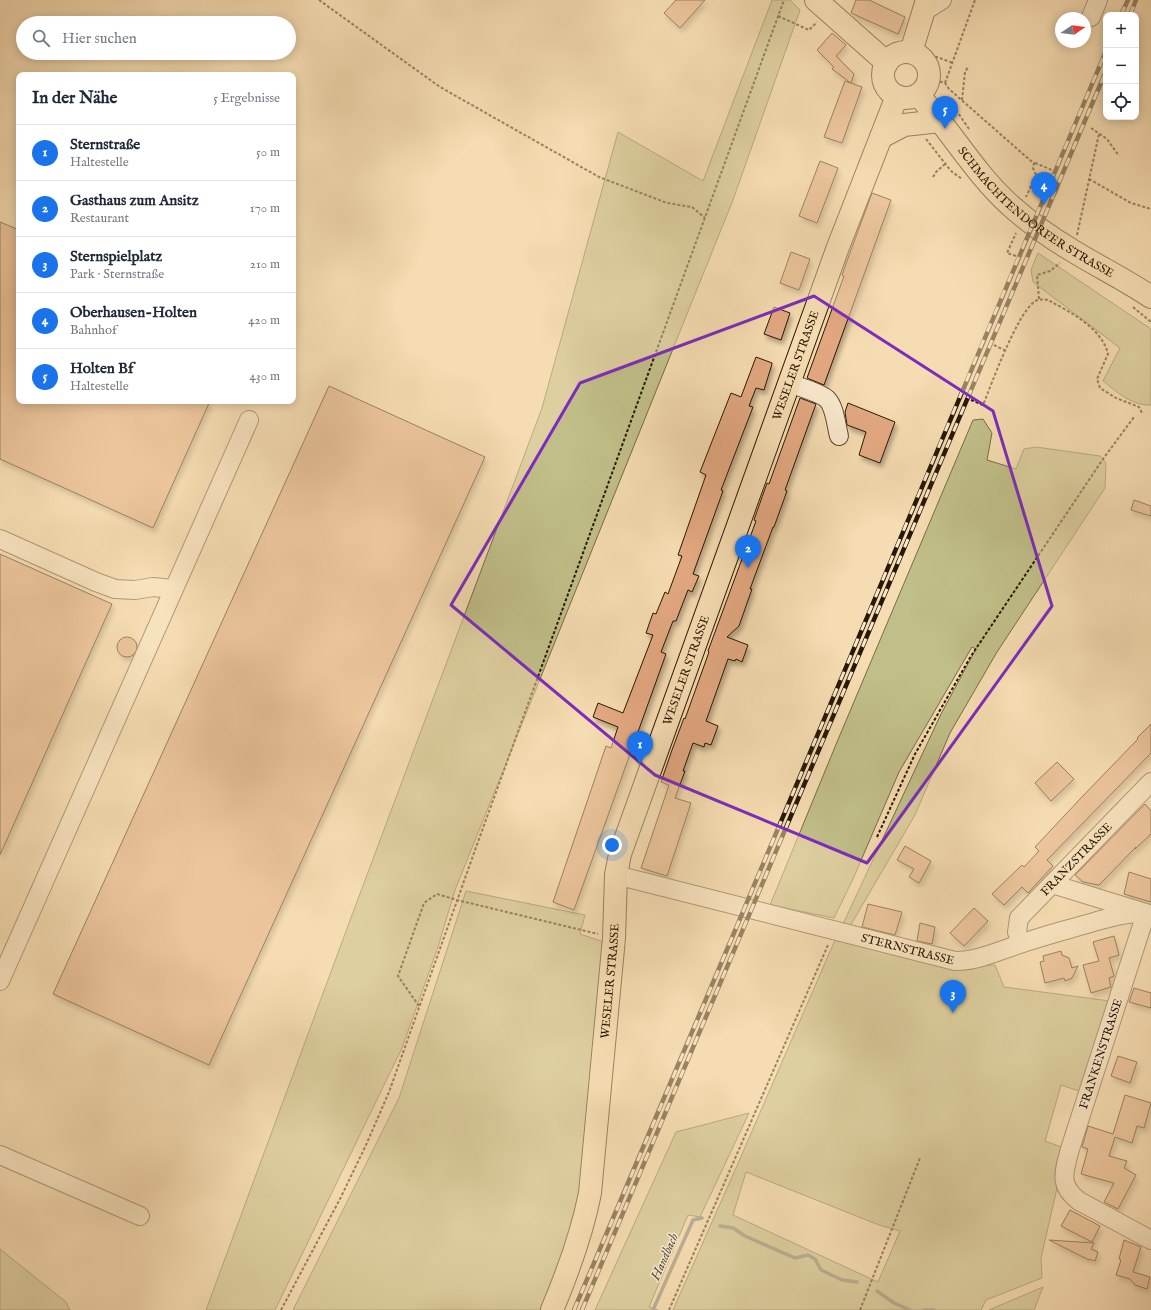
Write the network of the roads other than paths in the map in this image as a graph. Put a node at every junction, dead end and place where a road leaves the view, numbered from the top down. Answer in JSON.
{"nodes":[{"id":1,"x":942,"y":0,"type":"edge"},
{"id":2,"x":1098,"y":0,"type":"edge"},
{"id":3,"x":822,"y":5,"type":"edge"},
{"id":4,"x":925,"y":6,"type":"edge"},
{"id":5,"x":1091,"y":17,"type":"dead end"},
{"id":6,"x":920,"y":55,"type":"junction"},
{"id":7,"x":887,"y":63,"type":"junction"},
{"id":8,"x":908,"y":95,"type":"junction"},
{"id":9,"x":940,"y":121,"type":"junction"},
{"id":10,"x":881,"y":137,"type":"junction"},
{"id":11,"x":1151,"y":298,"type":"edge"},
{"id":12,"x":788,"y":383,"type":"junction"},
{"id":13,"x":249,"y":420,"type":"dead end"},
{"id":14,"x":839,"y":436,"type":"dead end"},
{"id":15,"x":0,"y":539,"type":"edge"},
{"id":16,"x":174,"y":589,"type":"junction"},
{"id":17,"x":1151,"y":782,"type":"edge"},
{"id":18,"x":616,"y":875,"type":"junction"},
{"id":19,"x":1052,"y":884,"type":"junction"},
{"id":20,"x":1148,"y":914,"type":"edge"},
{"id":21,"x":1021,"y":943,"type":"junction"},
{"id":22,"x":0,"y":981,"type":"edge"},
{"id":23,"x":0,"y":1155,"type":"edge"},
{"id":24,"x":140,"y":1216,"type":"dead end"},
{"id":25,"x":1151,"y":1240,"type":"edge"},
{"id":26,"x":552,"y":1310,"type":"edge"}],
"edges":[{"from":1,"to":4,"type":"street"},
{"from":2,"to":5,"type":"street"},
{"from":3,"to":7,"type":"main road"},
{"from":4,"to":6,"type":"main road"},
{"from":6,"to":7,"type":"main road"},
{"from":6,"to":8,"type":"main road"},
{"from":7,"to":8,"type":"main road"},
{"from":8,"to":9,"type":"main road","name":"SCHMACHTENDORFER STRASSE"},
{"from":8,"to":10,"type":"main road","name":"WESELER STRASSE"},
{"from":9,"to":10,"type":"main road"},
{"from":9,"to":11,"type":"main road","name":"SCHMACHTENDORFER STRASSE"},
{"from":10,"to":12,"type":"main road","name":"WESELER STRASSE"},
{"from":12,"to":14,"type":"street"},
{"from":12,"to":18,"type":"main road","name":"WESELER STRASSE"},
{"from":13,"to":16,"type":"street"},
{"from":15,"to":16,"type":"street"},
{"from":16,"to":22,"type":"street"},
{"from":17,"to":19,"type":"street","name":"FRANZSTRASSE"},
{"from":18,"to":21,"type":"street","name":"STERNSTRASSE"},
{"from":18,"to":26,"type":"main road","name":"WESELER STRASSE"},
{"from":19,"to":20,"type":"street"},
{"from":19,"to":21,"type":"street","name":"FRANZSTRASSE"},
{"from":20,"to":21,"type":"street","name":"STERNSTRASSE"},
{"from":20,"to":25,"type":"street","name":"FRANKENSTRASSE"},
{"from":23,"to":24,"type":"street"}]}
